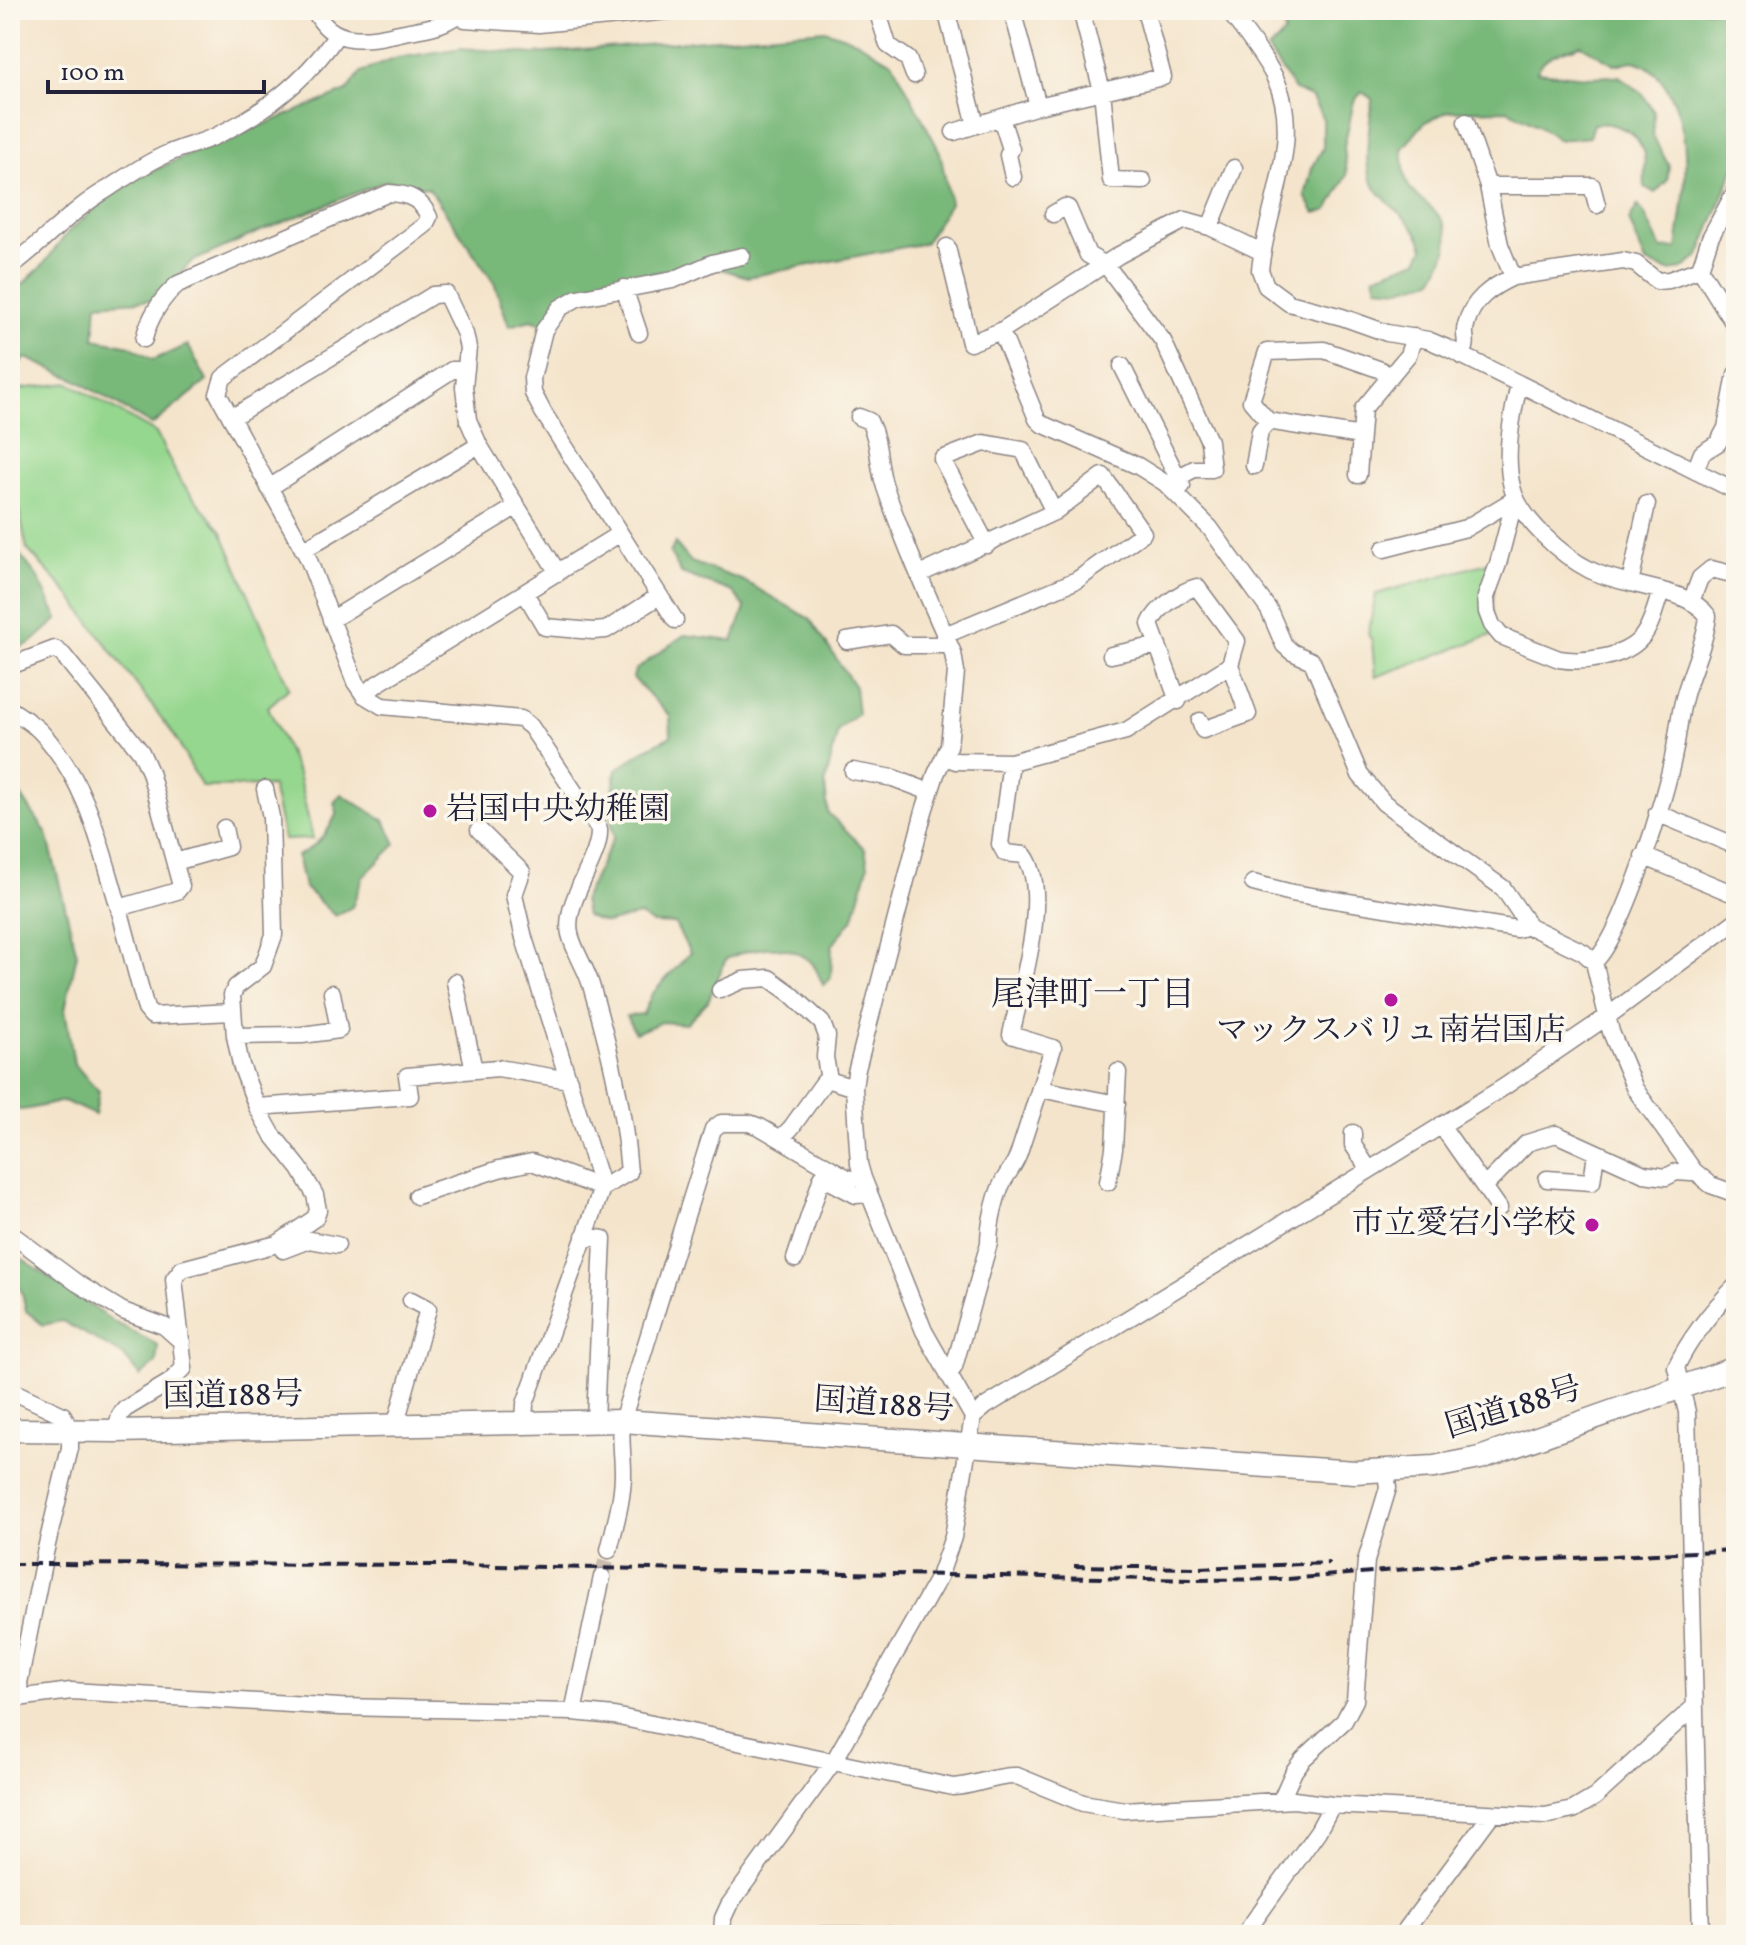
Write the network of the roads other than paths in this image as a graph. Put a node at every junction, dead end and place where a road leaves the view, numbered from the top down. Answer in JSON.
{"nodes":[{"id":1,"x":315,"y":10,"type":"edge"},
{"id":2,"x":678,"y":10,"type":"edge"},
{"id":3,"x":877,"y":10,"type":"edge"},
{"id":4,"x":946,"y":10,"type":"edge"},
{"id":5,"x":1012,"y":10,"type":"edge"},
{"id":6,"x":1081,"y":10,"type":"edge"},
{"id":7,"x":1145,"y":10,"type":"edge"},
{"id":8,"x":1228,"y":10,"type":"edge"},
{"id":9,"x":643,"y":11,"type":"edge"},
{"id":10,"x":454,"y":12,"type":"edge"},
{"id":11,"x":495,"y":15,"type":"edge"},
{"id":12,"x":569,"y":16,"type":"edge"},
{"id":13,"x":337,"y":35,"type":"junction"},
{"id":14,"x":914,"y":75,"type":"dead end"},
{"id":15,"x":1102,"y":91,"type":"junction"},
{"id":16,"x":1038,"y":106,"type":"junction"},
{"id":17,"x":1001,"y":118,"type":"junction"},
{"id":18,"x":1466,"y":122,"type":"dead end"},
{"id":19,"x":976,"y":125,"type":"junction"},
{"id":20,"x":954,"y":132,"type":"dead end"},
{"id":21,"x":1234,"y":168,"type":"dead end"},
{"id":22,"x":1013,"y":177,"type":"dead end"},
{"id":23,"x":1143,"y":181,"type":"dead end"},
{"id":24,"x":1488,"y":186,"type":"junction"},
{"id":25,"x":1736,"y":190,"type":"edge"},
{"id":26,"x":1597,"y":205,"type":"dead end"},
{"id":27,"x":1053,"y":214,"type":"dead end"},
{"id":28,"x":1210,"y":227,"type":"junction"},
{"id":29,"x":947,"y":247,"type":"dead end"},
{"id":30,"x":1262,"y":252,"type":"junction"},
{"id":31,"x":742,"y":256,"type":"dead end"},
{"id":32,"x":1106,"y":265,"type":"junction"},
{"id":33,"x":10,"y":267,"type":"edge"},
{"id":34,"x":1700,"y":269,"type":"junction"},
{"id":35,"x":1513,"y":277,"type":"junction"},
{"id":36,"x":624,"y":288,"type":"junction"},
{"id":37,"x":1736,"y":327,"type":"edge"},
{"id":38,"x":1001,"y":331,"type":"junction"},
{"id":39,"x":639,"y":333,"type":"dead end"},
{"id":40,"x":1414,"y":337,"type":"junction"},
{"id":41,"x":144,"y":339,"type":"dead end"},
{"id":42,"x":1462,"y":356,"type":"junction"},
{"id":43,"x":1122,"y":366,"type":"dead end"},
{"id":44,"x":466,"y":370,"type":"junction"},
{"id":45,"x":1736,"y":374,"type":"edge"},
{"id":46,"x":1389,"y":378,"type":"junction"},
{"id":47,"x":1519,"y":384,"type":"junction"},
{"id":48,"x":859,"y":417,"type":"dead end"},
{"id":49,"x":231,"y":418,"type":"junction"},
{"id":50,"x":1268,"y":421,"type":"junction"},
{"id":51,"x":1361,"y":436,"type":"junction"},
{"id":52,"x":479,"y":445,"type":"junction"},
{"id":53,"x":1254,"y":466,"type":"dead end"},
{"id":54,"x":1695,"y":471,"type":"junction"},
{"id":55,"x":1358,"y":475,"type":"dead end"},
{"id":56,"x":1179,"y":477,"type":"junction"},
{"id":57,"x":269,"y":488,"type":"junction"},
{"id":58,"x":1736,"y":491,"type":"edge"},
{"id":59,"x":1515,"y":499,"type":"junction"},
{"id":60,"x":1185,"y":503,"type":"junction"},
{"id":61,"x":1647,"y":504,"type":"dead end"},
{"id":62,"x":517,"y":506,"type":"junction"},
{"id":63,"x":1054,"y":512,"type":"junction"},
{"id":64,"x":619,"y":534,"type":"junction"},
{"id":65,"x":987,"y":545,"type":"junction"},
{"id":66,"x":1384,"y":549,"type":"dead end"},
{"id":67,"x":303,"y":550,"type":"junction"},
{"id":68,"x":558,"y":573,"type":"junction"},
{"id":69,"x":920,"y":574,"type":"junction"},
{"id":70,"x":1736,"y":575,"type":"edge"},
{"id":71,"x":1630,"y":583,"type":"junction"},
{"id":72,"x":1661,"y":591,"type":"junction"},
{"id":73,"x":525,"y":593,"type":"junction"},
{"id":74,"x":659,"y":596,"type":"junction"},
{"id":75,"x":1691,"y":602,"type":"junction"},
{"id":76,"x":331,"y":620,"type":"junction"},
{"id":77,"x":675,"y":620,"type":"dead end"},
{"id":78,"x":947,"y":639,"type":"junction"},
{"id":79,"x":847,"y":641,"type":"dead end"},
{"id":80,"x":1158,"y":645,"type":"junction"},
{"id":81,"x":1111,"y":655,"type":"dead end"},
{"id":82,"x":1230,"y":665,"type":"junction"},
{"id":83,"x":10,"y":666,"type":"edge"},
{"id":84,"x":364,"y":695,"type":"junction"},
{"id":85,"x":1178,"y":701,"type":"junction"},
{"id":86,"x":10,"y":709,"type":"edge"},
{"id":87,"x":1200,"y":721,"type":"dead end"},
{"id":88,"x":945,"y":757,"type":"junction"},
{"id":89,"x":1011,"y":762,"type":"junction"},
{"id":90,"x":853,"y":771,"type":"dead end"},
{"id":91,"x":265,"y":789,"type":"dead end"},
{"id":92,"x":930,"y":792,"type":"junction"},
{"id":93,"x":1657,"y":813,"type":"junction"},
{"id":94,"x":224,"y":828,"type":"dead end"},
{"id":95,"x":479,"y":830,"type":"dead end"},
{"id":96,"x":1736,"y":846,"type":"edge"},
{"id":97,"x":1643,"y":856,"type":"junction"},
{"id":98,"x":175,"y":862,"type":"junction"},
{"id":99,"x":1253,"y":883,"type":"dead end"},
{"id":100,"x":1736,"y":895,"type":"edge"},
{"id":101,"x":119,"y":908,"type":"junction"},
{"id":102,"x":1736,"y":921,"type":"edge"},
{"id":103,"x":1529,"y":926,"type":"junction"},
{"id":104,"x":1594,"y":962,"type":"junction"},
{"id":105,"x":455,"y":982,"type":"dead end"},
{"id":106,"x":720,"y":990,"type":"dead end"},
{"id":107,"x":332,"y":993,"type":"dead end"},
{"id":108,"x":232,"y":1012,"type":"junction"},
{"id":109,"x":1608,"y":1016,"type":"junction"},
{"id":110,"x":235,"y":1036,"type":"junction"},
{"id":111,"x":474,"y":1070,"type":"junction"},
{"id":112,"x":1118,"y":1072,"type":"dead end"},
{"id":113,"x":569,"y":1080,"type":"junction"},
{"id":114,"x":829,"y":1080,"type":"junction"},
{"id":115,"x":854,"y":1088,"type":"junction"},
{"id":116,"x":1040,"y":1089,"type":"junction"},
{"id":117,"x":1117,"y":1104,"type":"junction"},
{"id":118,"x":257,"y":1107,"type":"junction"},
{"id":119,"x":1441,"y":1125,"type":"junction"},
{"id":120,"x":1353,"y":1133,"type":"dead end"},
{"id":121,"x":781,"y":1138,"type":"junction"},
{"id":122,"x":1596,"y":1153,"type":"junction"},
{"id":123,"x":1368,"y":1168,"type":"junction"},
{"id":124,"x":1694,"y":1171,"type":"junction"},
{"id":125,"x":1547,"y":1179,"type":"dead end"},
{"id":126,"x":1108,"y":1182,"type":"dead end"},
{"id":127,"x":865,"y":1186,"type":"junction"},
{"id":128,"x":1485,"y":1186,"type":"junction"},
{"id":129,"x":602,"y":1188,"type":"junction"},
{"id":130,"x":1736,"y":1194,"type":"edge"},
{"id":131,"x":417,"y":1196,"type":"dead end"},
{"id":132,"x":1499,"y":1208,"type":"dead end"},
{"id":133,"x":10,"y":1233,"type":"edge"},
{"id":134,"x":584,"y":1236,"type":"junction"},
{"id":135,"x":337,"y":1245,"type":"dead end"},
{"id":136,"x":262,"y":1250,"type":"junction"},
{"id":137,"x":795,"y":1259,"type":"dead end"},
{"id":138,"x":1736,"y":1286,"type":"edge"},
{"id":139,"x":411,"y":1300,"type":"dead end"},
{"id":140,"x":182,"y":1342,"type":"junction"},
{"id":141,"x":1736,"y":1368,"type":"edge"},
{"id":142,"x":948,"y":1375,"type":"junction"},
{"id":143,"x":1681,"y":1387,"type":"junction"},
{"id":144,"x":10,"y":1390,"type":"edge"},
{"id":145,"x":973,"y":1417,"type":"junction"},
{"id":146,"x":595,"y":1421,"type":"junction"},
{"id":147,"x":622,"y":1421,"type":"junction"},
{"id":148,"x":524,"y":1422,"type":"junction"},
{"id":149,"x":395,"y":1426,"type":"junction"},
{"id":150,"x":10,"y":1430,"type":"edge"},
{"id":151,"x":70,"y":1431,"type":"junction"},
{"id":152,"x":116,"y":1431,"type":"junction"},
{"id":153,"x":968,"y":1444,"type":"junction"},
{"id":154,"x":1386,"y":1472,"type":"junction"},
{"id":155,"x":609,"y":1550,"type":"tunnel mouth"},
{"id":156,"x":602,"y":1577,"type":"tunnel mouth"},
{"id":157,"x":16,"y":1698,"type":"edge"},
{"id":158,"x":1694,"y":1707,"type":"junction"},
{"id":159,"x":573,"y":1712,"type":"junction"},
{"id":160,"x":834,"y":1761,"type":"junction"},
{"id":161,"x":1281,"y":1800,"type":"junction"},
{"id":162,"x":1332,"y":1805,"type":"junction"},
{"id":163,"x":1491,"y":1815,"type":"junction"},
{"id":164,"x":722,"y":1935,"type":"edge"},
{"id":165,"x":821,"y":1935,"type":"edge"},
{"id":166,"x":888,"y":1935,"type":"edge"},
{"id":167,"x":1244,"y":1935,"type":"edge"},
{"id":168,"x":1402,"y":1935,"type":"edge"},
{"id":169,"x":1701,"y":1935,"type":"edge"}],
"edges":[{"from":1,"to":13,"type":"street"},
{"from":2,"to":9,"type":"street"},
{"from":3,"to":14,"type":"street"},
{"from":4,"to":19,"type":"street"},
{"from":5,"to":16,"type":"street"},
{"from":6,"to":15,"type":"street"},
{"from":7,"to":15,"type":"street"},
{"from":8,"to":30,"type":"street"},
{"from":9,"to":12,"type":"street"},
{"from":10,"to":11,"type":"street"},
{"from":10,"to":13,"type":"street"},
{"from":11,"to":12,"type":"street"},
{"from":13,"to":33,"type":"street"},
{"from":15,"to":16,"type":"street"},
{"from":15,"to":23,"type":"street"},
{"from":16,"to":17,"type":"street"},
{"from":17,"to":19,"type":"street"},
{"from":17,"to":22,"type":"street"},
{"from":18,"to":24,"type":"street"},
{"from":19,"to":20,"type":"street"},
{"from":21,"to":28,"type":"street"},
{"from":24,"to":26,"type":"street"},
{"from":24,"to":35,"type":"street"},
{"from":25,"to":34,"type":"street"},
{"from":27,"to":32,"type":"street"},
{"from":28,"to":30,"type":"street"},
{"from":28,"to":32,"type":"street"},
{"from":29,"to":38,"type":"street"},
{"from":30,"to":40,"type":"street"},
{"from":31,"to":36,"type":"street"},
{"from":32,"to":38,"type":"street"},
{"from":32,"to":56,"type":"street"},
{"from":34,"to":35,"type":"street"},
{"from":34,"to":37,"type":"street"},
{"from":35,"to":42,"type":"street"},
{"from":36,"to":39,"type":"street"},
{"from":36,"to":64,"type":"street"},
{"from":38,"to":60,"type":"street"},
{"from":40,"to":42,"type":"street"},
{"from":40,"to":46,"type":"street"},
{"from":41,"to":49,"type":"street"},
{"from":42,"to":47,"type":"street"},
{"from":43,"to":56,"type":"street"},
{"from":44,"to":49,"type":"street"},
{"from":44,"to":52,"type":"street"},
{"from":44,"to":57,"type":"street"},
{"from":45,"to":54,"type":"street"},
{"from":46,"to":50,"type":"street"},
{"from":46,"to":51,"type":"street"},
{"from":47,"to":54,"type":"street"},
{"from":47,"to":59,"type":"street"},
{"from":48,"to":69,"type":"street"},
{"from":49,"to":57,"type":"street"},
{"from":50,"to":51,"type":"street"},
{"from":50,"to":53,"type":"street"},
{"from":51,"to":55,"type":"street"},
{"from":52,"to":62,"type":"street"},
{"from":52,"to":67,"type":"street"},
{"from":54,"to":58,"type":"street"},
{"from":56,"to":60,"type":"street"},
{"from":57,"to":67,"type":"street"},
{"from":59,"to":66,"type":"street"},
{"from":59,"to":71,"type":"street"},
{"from":59,"to":72,"type":"street"},
{"from":60,"to":103,"type":"street"},
{"from":61,"to":71,"type":"street"},
{"from":62,"to":68,"type":"street"},
{"from":62,"to":76,"type":"street"},
{"from":63,"to":65,"type":"street"},
{"from":63,"to":65,"type":"street"},
{"from":63,"to":78,"type":"street"},
{"from":64,"to":68,"type":"street"},
{"from":64,"to":74,"type":"street"},
{"from":65,"to":69,"type":"street"},
{"from":67,"to":76,"type":"street"},
{"from":68,"to":73,"type":"street"},
{"from":69,"to":78,"type":"street"},
{"from":70,"to":75,"type":"street"},
{"from":71,"to":72,"type":"street"},
{"from":72,"to":75,"type":"street"},
{"from":73,"to":74,"type":"street"},
{"from":73,"to":84,"type":"street"},
{"from":74,"to":77,"type":"street"},
{"from":75,"to":93,"type":"street"},
{"from":76,"to":84,"type":"street"},
{"from":78,"to":79,"type":"street"},
{"from":78,"to":88,"type":"street"},
{"from":80,"to":81,"type":"street"},
{"from":80,"to":82,"type":"street"},
{"from":80,"to":85,"type":"street"},
{"from":82,"to":85,"type":"street"},
{"from":82,"to":87,"type":"street"},
{"from":83,"to":98,"type":"street"},
{"from":84,"to":129,"type":"street"},
{"from":85,"to":89,"type":"street"},
{"from":86,"to":101,"type":"street"},
{"from":88,"to":89,"type":"street"},
{"from":88,"to":92,"type":"street"},
{"from":89,"to":116,"type":"street"},
{"from":90,"to":92,"type":"street"},
{"from":91,"to":108,"type":"street"},
{"from":92,"to":115,"type":"street"},
{"from":93,"to":96,"type":"street"},
{"from":93,"to":97,"type":"street"},
{"from":94,"to":98,"type":"street"},
{"from":95,"to":113,"type":"street"},
{"from":97,"to":100,"type":"street"},
{"from":97,"to":104,"type":"street"},
{"from":98,"to":101,"type":"street"},
{"from":99,"to":103,"type":"street"},
{"from":101,"to":108,"type":"street"},
{"from":102,"to":109,"type":"street"},
{"from":103,"to":104,"type":"street"},
{"from":104,"to":109,"type":"street"},
{"from":105,"to":111,"type":"street"},
{"from":106,"to":114,"type":"street"},
{"from":107,"to":110,"type":"street"},
{"from":108,"to":110,"type":"street"},
{"from":109,"to":119,"type":"street"},
{"from":109,"to":124,"type":"street"},
{"from":110,"to":118,"type":"street"},
{"from":111,"to":113,"type":"street"},
{"from":111,"to":118,"type":"street"},
{"from":112,"to":117,"type":"street"},
{"from":113,"to":129,"type":"street"},
{"from":114,"to":115,"type":"street"},
{"from":114,"to":121,"type":"street"},
{"from":115,"to":127,"type":"street"},
{"from":116,"to":117,"type":"street"},
{"from":116,"to":142,"type":"street"},
{"from":117,"to":126,"type":"street"},
{"from":118,"to":136,"type":"street"},
{"from":119,"to":123,"type":"street"},
{"from":119,"to":128,"type":"street"},
{"from":120,"to":123,"type":"street"},
{"from":121,"to":127,"type":"street"},
{"from":121,"to":147,"type":"street"},
{"from":122,"to":124,"type":"street"},
{"from":122,"to":125,"type":"street"},
{"from":122,"to":128,"type":"street"},
{"from":123,"to":145,"type":"street"},
{"from":124,"to":130,"type":"street"},
{"from":127,"to":137,"type":"street"},
{"from":127,"to":142,"type":"street"},
{"from":128,"to":132,"type":"street"},
{"from":129,"to":131,"type":"street"},
{"from":129,"to":134,"type":"street"},
{"from":133,"to":140,"type":"street"},
{"from":134,"to":146,"type":"street"},
{"from":134,"to":148,"type":"street"},
{"from":135,"to":136,"type":"street"},
{"from":136,"to":140,"type":"street"},
{"from":138,"to":143,"type":"street"},
{"from":139,"to":149,"type":"street"},
{"from":140,"to":152,"type":"street"},
{"from":141,"to":143,"type":"highway","name":"国道188号"},
{"from":142,"to":145,"type":"street"},
{"from":143,"to":154,"type":"highway","name":"国道188号"},
{"from":143,"to":158,"type":"street"},
{"from":144,"to":151,"type":"street"},
{"from":145,"to":153,"type":"street"},
{"from":146,"to":147,"type":"highway","name":"国道188号"},
{"from":146,"to":148,"type":"highway","name":"国道188号"},
{"from":147,"to":153,"type":"highway","name":"国道188号"},
{"from":147,"to":155,"type":"street"},
{"from":148,"to":149,"type":"highway","name":"国道188号"},
{"from":149,"to":152,"type":"highway","name":"国道188号"},
{"from":150,"to":151,"type":"highway","name":"国道188号"},
{"from":151,"to":152,"type":"highway","name":"国道188号"},
{"from":151,"to":157,"type":"street"},
{"from":153,"to":154,"type":"highway","name":"国道188号"},
{"from":153,"to":160,"type":"street"},
{"from":154,"to":161,"type":"street"},
{"from":156,"to":159,"type":"street"},
{"from":157,"to":159,"type":"street"},
{"from":158,"to":163,"type":"street"},
{"from":158,"to":169,"type":"street"},
{"from":159,"to":160,"type":"street"},
{"from":160,"to":161,"type":"street"},
{"from":160,"to":164,"type":"street"},
{"from":161,"to":162,"type":"street"},
{"from":162,"to":163,"type":"street"},
{"from":162,"to":167,"type":"street"},
{"from":163,"to":168,"type":"street"},
{"from":165,"to":166,"type":"street"}]}
